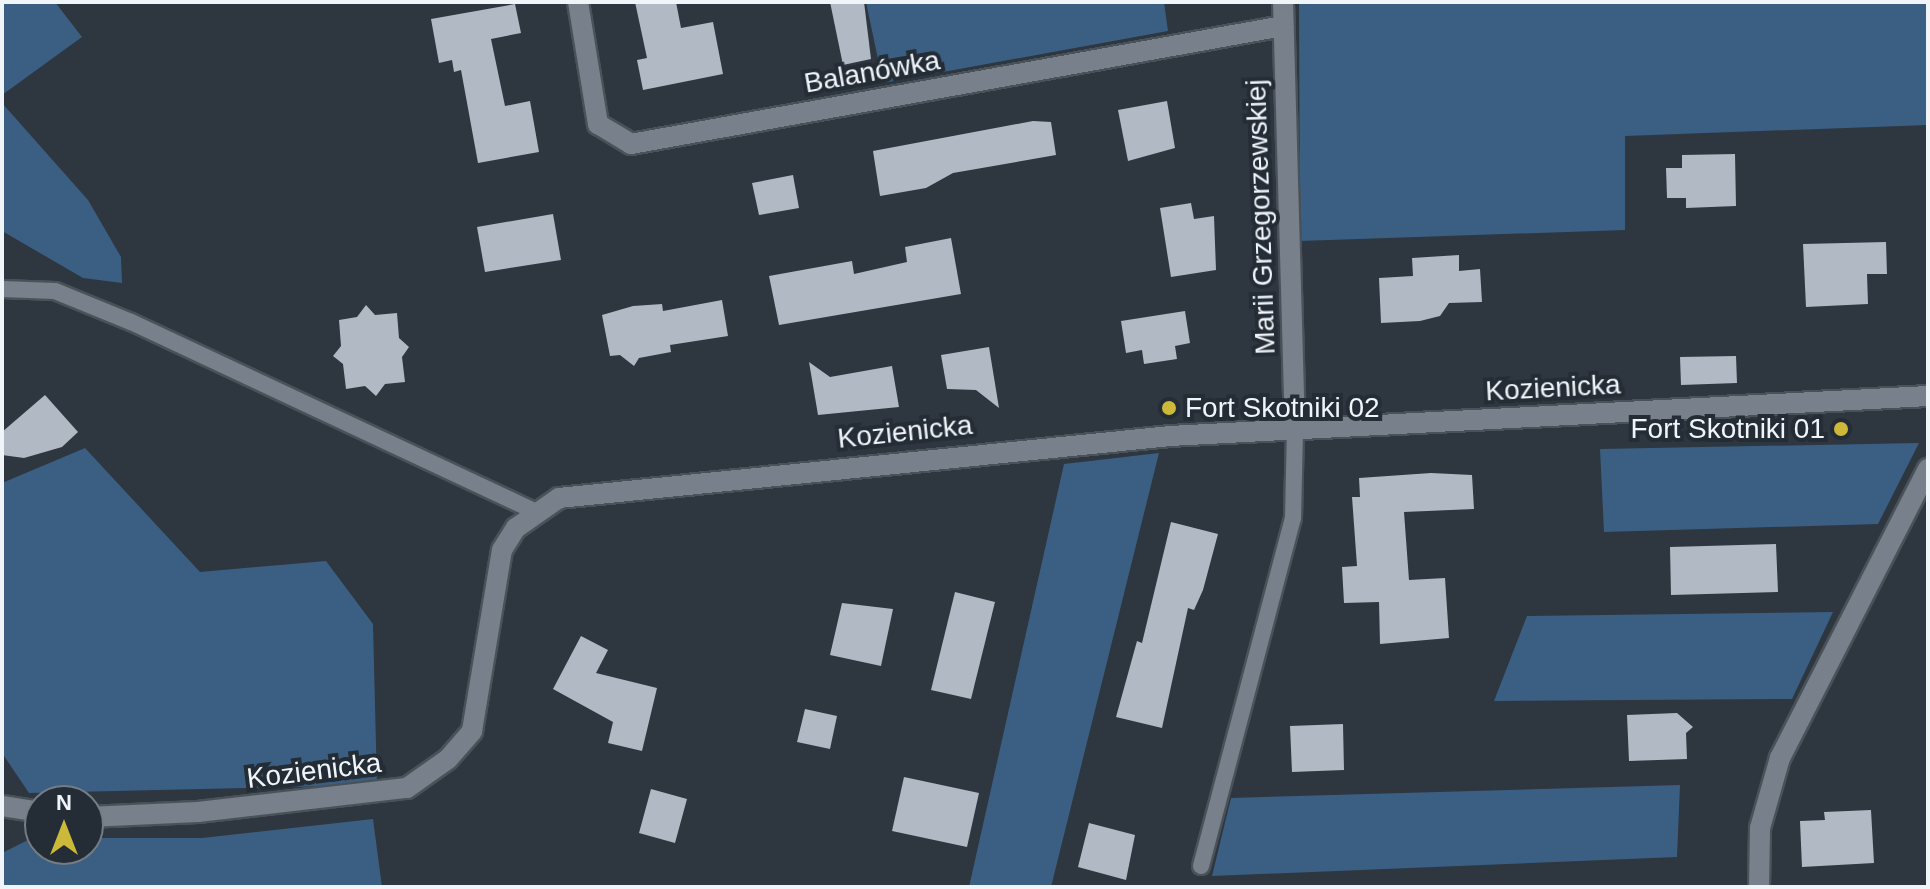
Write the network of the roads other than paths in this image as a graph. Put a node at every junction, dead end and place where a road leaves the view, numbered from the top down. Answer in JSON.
{"nodes":[{"id":1,"x":578,"y":2,"type":"edge"},
{"id":2,"x":1283,"y":2,"type":"edge"},
{"id":3,"x":1283,"y":26,"type":"junction"},
{"id":4,"x":2,"y":289,"type":"edge"},
{"id":5,"x":1928,"y":396,"type":"edge"},
{"id":6,"x":1295,"y":431,"type":"junction"},
{"id":7,"x":1928,"y":469,"type":"edge"},
{"id":8,"x":534,"y":511,"type":"junction"},
{"id":9,"x":2,"y":806,"type":"edge"},
{"id":10,"x":24,"y":809,"type":"edge"},
{"id":11,"x":104,"y":816,"type":"edge"},
{"id":12,"x":1201,"y":866,"type":"dead end"},
{"id":13,"x":1759,"y":887,"type":"edge"}],
"edges":[{"from":1,"to":3,"type":"street","name":"Balanówka"},
{"from":2,"to":3,"type":"street","name":"Marii Grzegorzewskiej"},
{"from":3,"to":6,"type":"street","name":"Marii Grzegorzewskiej"},
{"from":4,"to":8,"type":"lane"},
{"from":5,"to":6,"type":"street","name":"Kozienicka"},
{"from":6,"to":8,"type":"street","name":"Kozienicka"},
{"from":6,"to":12,"type":"lane"},
{"from":7,"to":13,"type":"street"},
{"from":8,"to":11,"type":"street","name":"Kozienicka"},
{"from":9,"to":10,"type":"street"}]}
